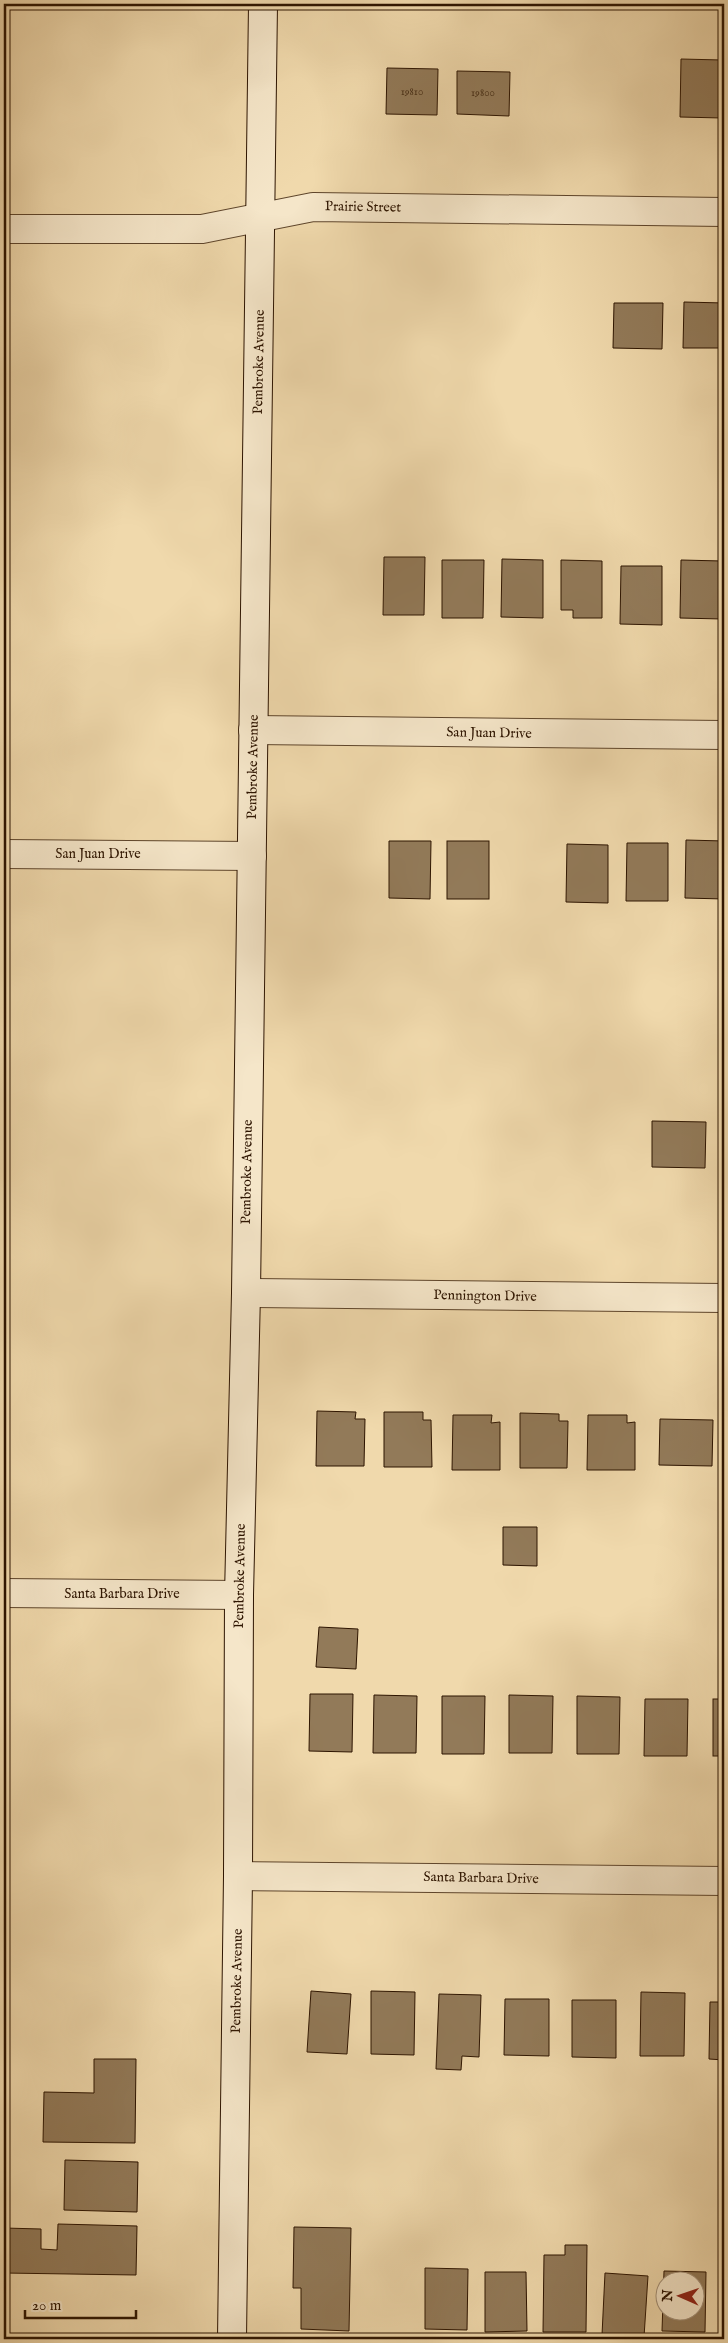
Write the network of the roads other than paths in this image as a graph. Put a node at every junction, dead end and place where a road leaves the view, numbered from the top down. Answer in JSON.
{"nodes":[{"id":1,"x":263,"y":4,"type":"edge"},
{"id":2,"x":724,"y":212,"type":"edge"},
{"id":3,"x":262,"y":217,"type":"junction"},
{"id":4,"x":4,"y":229,"type":"edge"},
{"id":5,"x":253,"y":730,"type":"junction"},
{"id":6,"x":724,"y":735,"type":"edge"},
{"id":7,"x":4,"y":854,"type":"edge"},
{"id":8,"x":252,"y":856,"type":"junction"},
{"id":9,"x":246,"y":1293,"type":"junction"},
{"id":10,"x":724,"y":1298,"type":"edge"},
{"id":11,"x":4,"y":1593,"type":"edge"},
{"id":12,"x":239,"y":1596,"type":"junction"},
{"id":13,"x":238,"y":1876,"type":"junction"},
{"id":14,"x":724,"y":1881,"type":"edge"},
{"id":15,"x":232,"y":2339,"type":"edge"}],
"edges":[{"from":1,"to":3,"type":"street","name":"Pembroke Avenue"},
{"from":2,"to":3,"type":"street","name":"Prairie Street"},
{"from":3,"to":4,"type":"street","name":"Prairie Street"},
{"from":3,"to":5,"type":"street","name":"Pembroke Avenue"},
{"from":5,"to":6,"type":"street","name":"San Juan Drive"},
{"from":5,"to":8,"type":"street","name":"Pembroke Avenue"},
{"from":7,"to":8,"type":"street","name":"San Juan Drive"},
{"from":8,"to":9,"type":"street","name":"Pembroke Avenue"},
{"from":9,"to":10,"type":"street","name":"Pennington Drive"},
{"from":9,"to":12,"type":"street","name":"Pembroke Avenue"},
{"from":11,"to":12,"type":"street","name":"Santa Barbara Drive"},
{"from":12,"to":13,"type":"street","name":"Pembroke Avenue"},
{"from":13,"to":14,"type":"street","name":"Santa Barbara Drive"},
{"from":13,"to":15,"type":"street","name":"Pembroke Avenue"}]}
